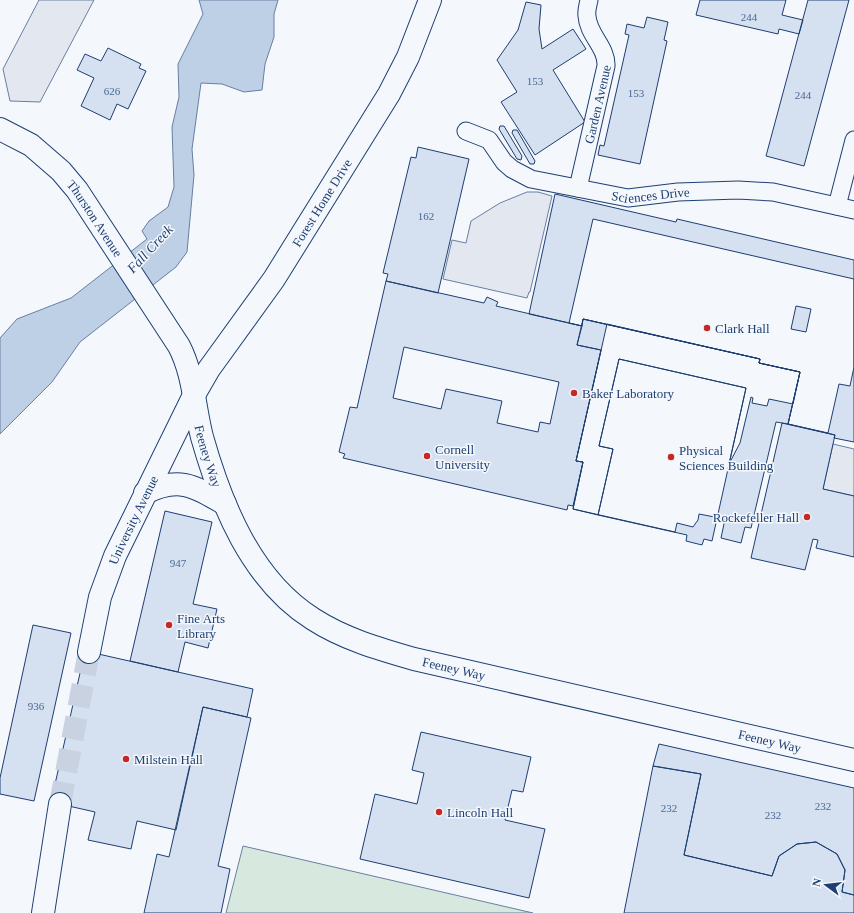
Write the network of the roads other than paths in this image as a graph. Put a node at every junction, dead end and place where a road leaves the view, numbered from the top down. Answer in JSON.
{"nodes":[{"id":1,"x":430,"y":0,"type":"edge"},
{"id":2,"x":589,"y":0,"type":"edge"},
{"id":3,"x":0,"y":129,"type":"edge"},
{"id":4,"x":466,"y":131,"type":"dead end"},
{"id":5,"x":854,"y":140,"type":"edge"},
{"id":6,"x":578,"y":188,"type":"junction"},
{"id":7,"x":837,"y":206,"type":"junction"},
{"id":8,"x":854,"y":210,"type":"edge"},
{"id":9,"x":194,"y":395,"type":"junction"},
{"id":10,"x":145,"y":493,"type":"junction"},
{"id":11,"x":225,"y":504,"type":"junction"},
{"id":12,"x":89,"y":652,"type":"tunnel mouth"},
{"id":13,"x":854,"y":760,"type":"edge"},
{"id":14,"x":60,"y":804,"type":"tunnel mouth"},
{"id":15,"x":43,"y":913,"type":"edge"}],
"edges":[{"from":1,"to":9,"type":"street","name":"Forest Home Drive"},
{"from":2,"to":6,"type":"street","name":"Garden Avenue"},
{"from":3,"to":9,"type":"street","name":"Thurston Avenue"},
{"from":4,"to":6,"type":"street","name":"Sciences Drive"},
{"from":5,"to":7,"type":"street"},
{"from":6,"to":7,"type":"street","name":"Sciences Drive"},
{"from":7,"to":8,"type":"street","name":"Sciences Drive"},
{"from":9,"to":10,"type":"street","name":"University Avenue"},
{"from":9,"to":11,"type":"street","name":"Feeney Way"},
{"from":10,"to":11,"type":"street"},
{"from":10,"to":12,"type":"street","name":"University Avenue"},
{"from":11,"to":13,"type":"street","name":"Feeney Way"},
{"from":14,"to":15,"type":"street"}]}
